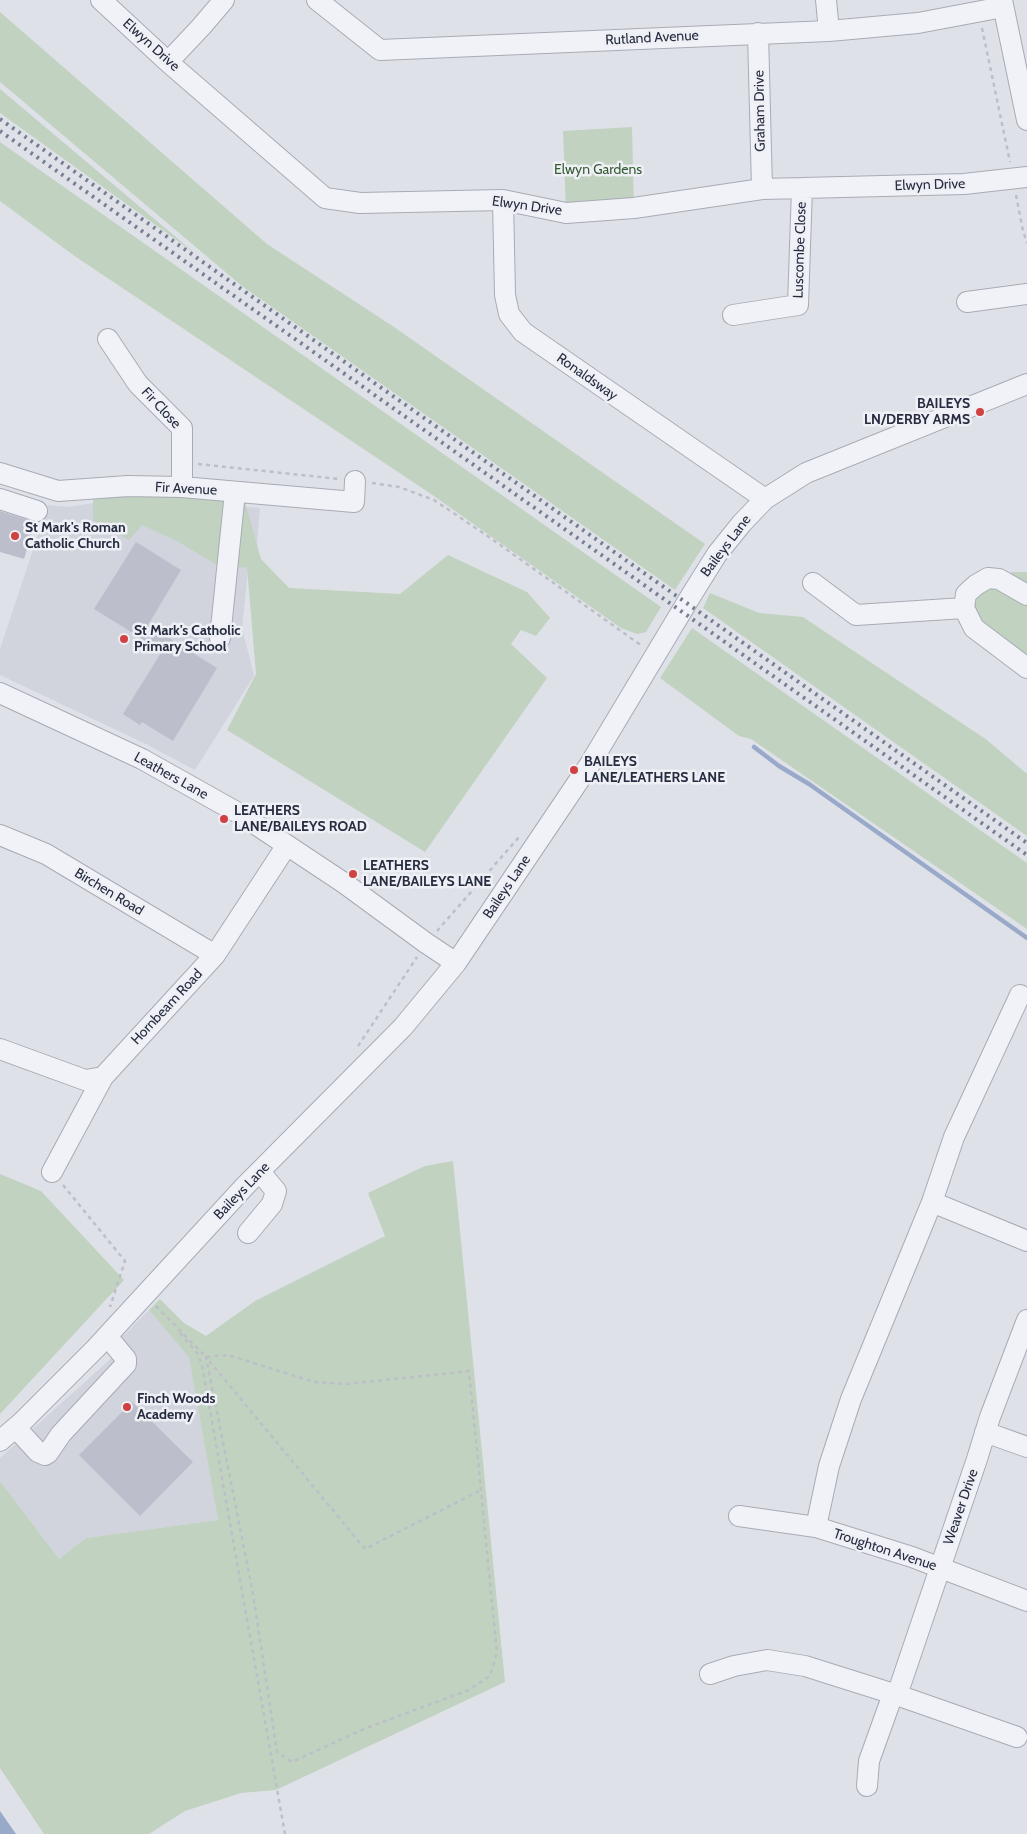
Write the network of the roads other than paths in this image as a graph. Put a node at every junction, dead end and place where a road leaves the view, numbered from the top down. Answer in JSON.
{"nodes":[{"id":1,"x":101,"y":0,"type":"edge"},
{"id":2,"x":224,"y":0,"type":"edge"},
{"id":3,"x":317,"y":0,"type":"edge"},
{"id":4,"x":826,"y":0,"type":"edge"},
{"id":5,"x":1003,"y":4,"type":"edge"},
{"id":6,"x":829,"y":31,"type":"junction"},
{"id":7,"x":758,"y":33,"type":"junction"},
{"id":8,"x":168,"y":62,"type":"junction"},
{"id":9,"x":1027,"y":120,"type":"edge"},
{"id":10,"x":1020,"y":178,"type":"edge"},
{"id":11,"x":802,"y":188,"type":"junction"},
{"id":12,"x":762,"y":189,"type":"junction"},
{"id":13,"x":503,"y":200,"type":"junction"},
{"id":14,"x":1027,"y":294,"type":"edge"},
{"id":15,"x":967,"y":302,"type":"dead end"},
{"id":16,"x":733,"y":314,"type":"dead end"},
{"id":17,"x":108,"y":339,"type":"dead end"},
{"id":18,"x":1027,"y":384,"type":"edge"},
{"id":19,"x":0,"y":472,"type":"edge"},
{"id":20,"x":355,"y":481,"type":"road end"},
{"id":21,"x":182,"y":487,"type":"junction"},
{"id":22,"x":235,"y":492,"type":"junction"},
{"id":23,"x":0,"y":499,"type":"edge"},
{"id":24,"x":764,"y":499,"type":"junction"},
{"id":25,"x":37,"y":510,"type":"dead end"},
{"id":26,"x":814,"y":583,"type":"dead end"},
{"id":27,"x":1027,"y":595,"type":"edge"},
{"id":28,"x":964,"y":608,"type":"junction"},
{"id":29,"x":220,"y":638,"type":"dead end"},
{"id":30,"x":1027,"y":668,"type":"edge"},
{"id":31,"x":0,"y":693,"type":"edge"},
{"id":32,"x":0,"y":835,"type":"edge"},
{"id":33,"x":288,"y":845,"type":"junction"},
{"id":34,"x":215,"y":956,"type":"junction"},
{"id":35,"x":456,"y":963,"type":"junction"},
{"id":36,"x":1020,"y":995,"type":"dead end"},
{"id":37,"x":0,"y":1050,"type":"edge"},
{"id":38,"x":103,"y":1077,"type":"junction"},
{"id":39,"x":52,"y":1172,"type":"road end"},
{"id":40,"x":260,"y":1172,"type":"junction"},
{"id":41,"x":932,"y":1202,"type":"junction"},
{"id":42,"x":248,"y":1234,"type":"dead end"},
{"id":43,"x":1027,"y":1242,"type":"edge"},
{"id":44,"x":1027,"y":1320,"type":"edge"},
{"id":45,"x":107,"y":1336,"type":"junction"},
{"id":46,"x":16,"y":1428,"type":"junction"},
{"id":47,"x":985,"y":1432,"type":"junction"},
{"id":48,"x":0,"y":1441,"type":"edge"},
{"id":49,"x":1027,"y":1447,"type":"edge"},
{"id":50,"x":739,"y":1516,"type":"dead end"},
{"id":51,"x":816,"y":1527,"type":"junction"},
{"id":52,"x":940,"y":1568,"type":"junction"},
{"id":53,"x":1027,"y":1601,"type":"edge"},
{"id":54,"x":710,"y":1674,"type":"dead end"},
{"id":55,"x":895,"y":1695,"type":"junction"},
{"id":56,"x":1016,"y":1737,"type":"dead end"},
{"id":57,"x":867,"y":1786,"type":"dead end"}],
"edges":[{"from":1,"to":8,"type":"street","name":"Elwyn Drive"},
{"from":2,"to":8,"type":"street"},
{"from":3,"to":7,"type":"street","name":"Rutland Avenue"},
{"from":4,"to":6,"type":"street"},
{"from":5,"to":6,"type":"street","name":"Rutland Avenue"},
{"from":5,"to":9,"type":"street"},
{"from":6,"to":7,"type":"street","name":"Rutland Avenue"},
{"from":7,"to":12,"type":"street","name":"Graham Drive"},
{"from":8,"to":13,"type":"street","name":"Elwyn Drive"},
{"from":10,"to":11,"type":"street","name":"Elwyn Drive"},
{"from":11,"to":12,"type":"street","name":"Elwyn Drive"},
{"from":11,"to":16,"type":"street","name":"Luscombe Close"},
{"from":12,"to":13,"type":"street","name":"Elwyn Drive"},
{"from":13,"to":24,"type":"street","name":"Ronaldsway"},
{"from":14,"to":15,"type":"street"},
{"from":17,"to":21,"type":"street","name":"Fir Close"},
{"from":18,"to":24,"type":"street","name":"Baileys Lane"},
{"from":19,"to":21,"type":"street","name":"Fir Avenue"},
{"from":20,"to":22,"type":"street","name":"Fir Avenue"},
{"from":21,"to":22,"type":"street","name":"Fir Avenue"},
{"from":22,"to":29,"type":"street"},
{"from":23,"to":25,"type":"street"},
{"from":24,"to":35,"type":"street","name":"Baileys Lane"},
{"from":26,"to":28,"type":"street"},
{"from":27,"to":28,"type":"street"},
{"from":28,"to":30,"type":"street"},
{"from":31,"to":33,"type":"street","name":"Leathers Lane"},
{"from":32,"to":34,"type":"street","name":"Birchen Road"},
{"from":33,"to":34,"type":"street","name":"Hornbeam Road"},
{"from":33,"to":35,"type":"street","name":"Leathers Lane"},
{"from":34,"to":38,"type":"street","name":"Hornbeam Road"},
{"from":35,"to":40,"type":"street","name":"Baileys Lane"},
{"from":36,"to":41,"type":"street"},
{"from":37,"to":38,"type":"street"},
{"from":38,"to":39,"type":"street","name":"Hornbeam Road"},
{"from":40,"to":42,"type":"street"},
{"from":40,"to":45,"type":"street","name":"Baileys Lane"},
{"from":41,"to":43,"type":"street"},
{"from":41,"to":51,"type":"street"},
{"from":44,"to":47,"type":"street","name":"Weaver Drive"},
{"from":45,"to":46,"type":"street","name":"Baileys Lane"},
{"from":45,"to":46,"type":"street"},
{"from":46,"to":48,"type":"street","name":"Baileys Lane"},
{"from":47,"to":49,"type":"street"},
{"from":47,"to":52,"type":"street","name":"Weaver Drive"},
{"from":50,"to":51,"type":"street","name":"Troughton Avenue"},
{"from":51,"to":52,"type":"street","name":"Troughton Avenue"},
{"from":52,"to":53,"type":"street","name":"Troughton Avenue"},
{"from":52,"to":55,"type":"street","name":"Weaver Drive"},
{"from":54,"to":55,"type":"street"},
{"from":55,"to":56,"type":"street"},
{"from":55,"to":57,"type":"street","name":"Weaver Drive"}]}
